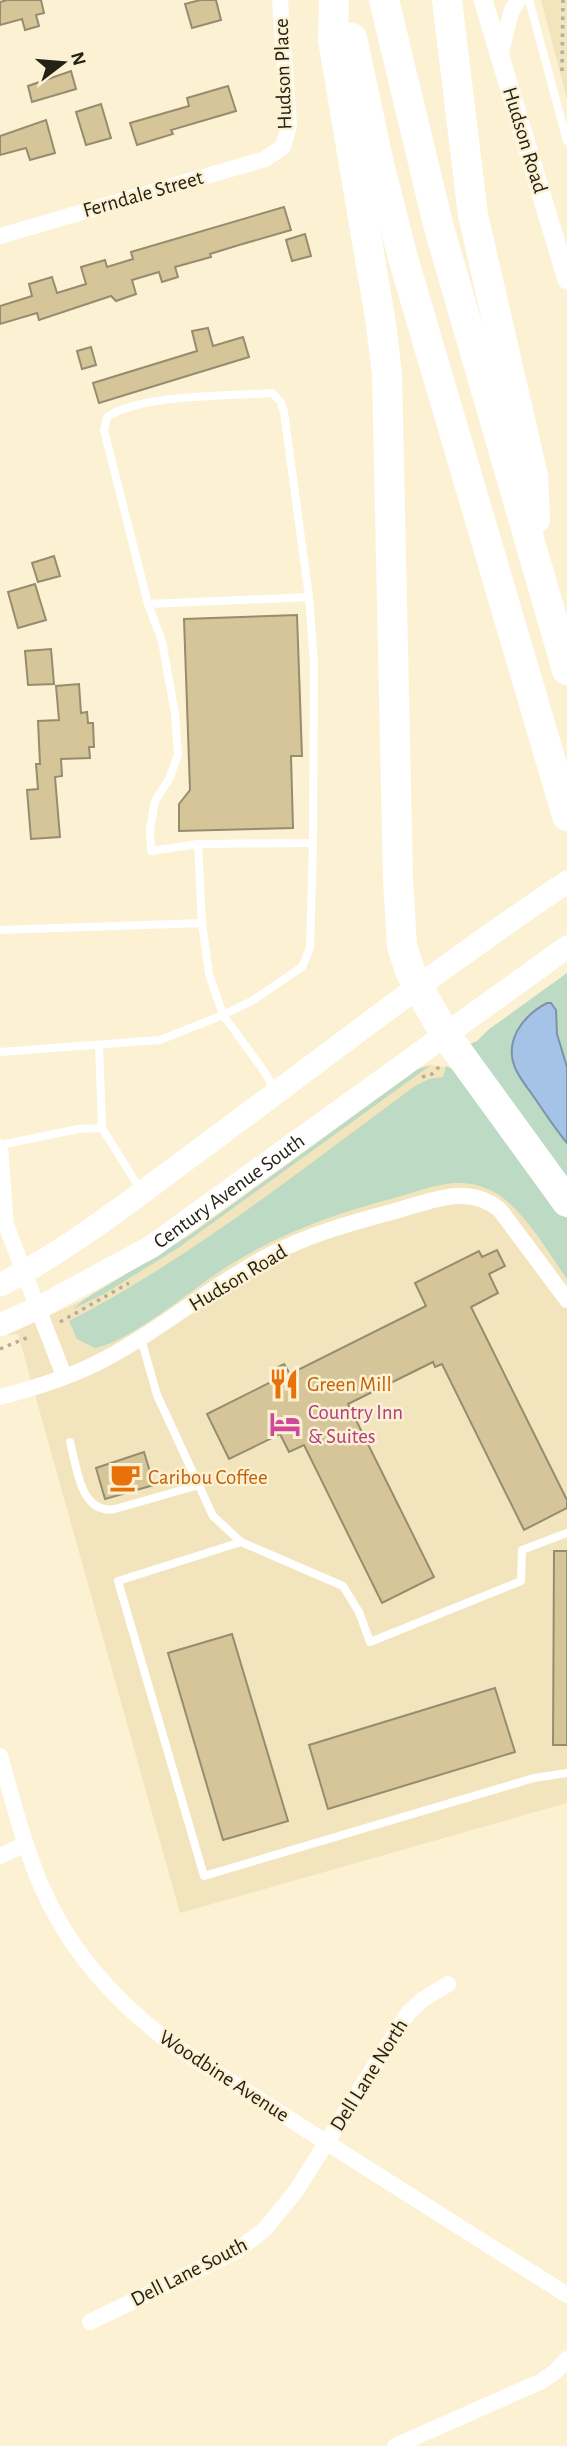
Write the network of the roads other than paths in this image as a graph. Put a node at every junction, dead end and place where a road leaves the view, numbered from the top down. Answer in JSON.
{"nodes":[{"id":1,"x":280,"y":0,"type":"edge"},
{"id":2,"x":334,"y":0,"type":"edge"},
{"id":3,"x":344,"y":0,"type":"edge"},
{"id":4,"x":384,"y":0,"type":"edge"},
{"id":5,"x":447,"y":0,"type":"edge"},
{"id":6,"x":482,"y":0,"type":"edge"},
{"id":7,"x":518,"y":0,"type":"edge"},
{"id":8,"x":529,"y":0,"type":"edge"},
{"id":9,"x":500,"y":56,"type":"junction"},
{"id":10,"x":567,"y":141,"type":"edge"},
{"id":11,"x":283,"y":147,"type":"joint"},
{"id":12,"x":0,"y":236,"type":"edge"},
{"id":13,"x":567,"y":280,"type":"edge"},
{"id":14,"x":536,"y":565,"type":"junction"},
{"id":15,"x":309,"y":597,"type":"junction"},
{"id":16,"x":148,"y":604,"type":"junction"},
{"id":17,"x":567,"y":670,"type":"edge"},
{"id":18,"x":567,"y":816,"type":"edge"},
{"id":19,"x":313,"y":843,"type":"junction"},
{"id":20,"x":198,"y":844,"type":"junction"},
{"id":21,"x":567,"y":882,"type":"edge"},
{"id":22,"x":202,"y":923,"type":"junction"},
{"id":23,"x":0,"y":930,"type":"edge"},
{"id":24,"x":567,"y":947,"type":"edge"},
{"id":25,"x":418,"y":987,"type":"junction"},
{"id":26,"x":223,"y":1016,"type":"junction"},
{"id":27,"x":445,"y":1034,"type":"junction"},
{"id":28,"x":99,"y":1045,"type":"junction"},
{"id":29,"x":0,"y":1052,"type":"edge"},
{"id":30,"x":277,"y":1093,"type":"junction"},
{"id":31,"x":102,"y":1128,"type":"junction"},
{"id":32,"x":0,"y":1146,"type":"edge"},
{"id":33,"x":0,"y":1171,"type":"edge"},
{"id":34,"x":142,"y":1192,"type":"junction"},
{"id":35,"x":567,"y":1202,"type":"edge"},
{"id":36,"x":24,"y":1273,"type":"junction"},
{"id":37,"x":0,"y":1285,"type":"edge"},
{"id":38,"x":567,"y":1300,"type":"edge"},
{"id":39,"x":38,"y":1308,"type":"junction"},
{"id":40,"x":0,"y":1325,"type":"edge"},
{"id":41,"x":141,"y":1339,"type":"junction"},
{"id":42,"x":64,"y":1376,"type":"junction"},
{"id":43,"x":0,"y":1397,"type":"edge"},
{"id":44,"x":70,"y":1442,"type":"dead end"},
{"id":45,"x":199,"y":1485,"type":"junction"},
{"id":46,"x":567,"y":1533,"type":"edge"},
{"id":47,"x":241,"y":1542,"type":"junction"},
{"id":48,"x":0,"y":1755,"type":"edge"},
{"id":49,"x":567,"y":1773,"type":"edge"},
{"id":50,"x":26,"y":1844,"type":"junction"},
{"id":51,"x":0,"y":1856,"type":"edge"},
{"id":52,"x":448,"y":1984,"type":"dead end"},
{"id":53,"x":327,"y":2142,"type":"junction"},
{"id":54,"x":567,"y":2295,"type":"edge"},
{"id":55,"x":90,"y":2322,"type":"dead end"},
{"id":56,"x":567,"y":2359,"type":"edge"},
{"id":57,"x":395,"y":2446,"type":"edge"}],
"edges":[{"from":1,"to":11,"type":"street","name":"Hudson Place"},
{"from":2,"to":25,"type":"highway"},
{"from":3,"to":18,"type":"highway"},
{"from":4,"to":14,"type":"highway"},
{"from":5,"to":14,"type":"highway"},
{"from":6,"to":9,"type":"street","name":"Hudson Road"},
{"from":7,"to":9,"type":"street"},
{"from":8,"to":10,"type":"lane"},
{"from":9,"to":13,"type":"street","name":"Hudson Road"},
{"from":11,"to":12,"type":"street","name":"Ferndale Street"},
{"from":14,"to":17,"type":"highway"},
{"from":15,"to":16,"type":"lane"},
{"from":15,"to":16,"type":"lane"},
{"from":15,"to":19,"type":"lane"},
{"from":16,"to":20,"type":"lane"},
{"from":19,"to":20,"type":"lane"},
{"from":19,"to":26,"type":"lane"},
{"from":20,"to":22,"type":"lane"},
{"from":21,"to":25,"type":"main road"},
{"from":22,"to":23,"type":"lane"},
{"from":22,"to":26,"type":"lane"},
{"from":24,"to":27,"type":"main road","name":"Century Avenue South"},
{"from":25,"to":27,"type":"highway"},
{"from":25,"to":30,"type":"main road"},
{"from":26,"to":28,"type":"lane"},
{"from":26,"to":30,"type":"lane"},
{"from":27,"to":35,"type":"highway"},
{"from":27,"to":39,"type":"main road","name":"Century Avenue South"},
{"from":28,"to":29,"type":"lane"},
{"from":28,"to":31,"type":"lane"},
{"from":30,"to":34,"type":"main road"},
{"from":31,"to":32,"type":"lane"},
{"from":31,"to":34,"type":"lane"},
{"from":32,"to":33,"type":"street"},
{"from":33,"to":36,"type":"street"},
{"from":34,"to":36,"type":"main road"},
{"from":36,"to":37,"type":"main road"},
{"from":36,"to":39,"type":"street"},
{"from":38,"to":41,"type":"street","name":"Hudson Road"},
{"from":39,"to":40,"type":"main road","name":"Century Avenue South"},
{"from":39,"to":42,"type":"street"},
{"from":41,"to":42,"type":"street","name":"Hudson Road"},
{"from":41,"to":45,"type":"lane"},
{"from":42,"to":43,"type":"street"},
{"from":44,"to":45,"type":"lane"},
{"from":45,"to":47,"type":"lane"},
{"from":46,"to":47,"type":"lane"},
{"from":47,"to":49,"type":"lane"},
{"from":48,"to":50,"type":"street","name":"Woodbine Avenue"},
{"from":50,"to":51,"type":"street"},
{"from":50,"to":53,"type":"street","name":"Woodbine Avenue"},
{"from":52,"to":53,"type":"street","name":"Dell Lane North"},
{"from":53,"to":54,"type":"street","name":"Woodbine Avenue"},
{"from":53,"to":55,"type":"street","name":"Dell Lane South"},
{"from":56,"to":57,"type":"street"}]}
